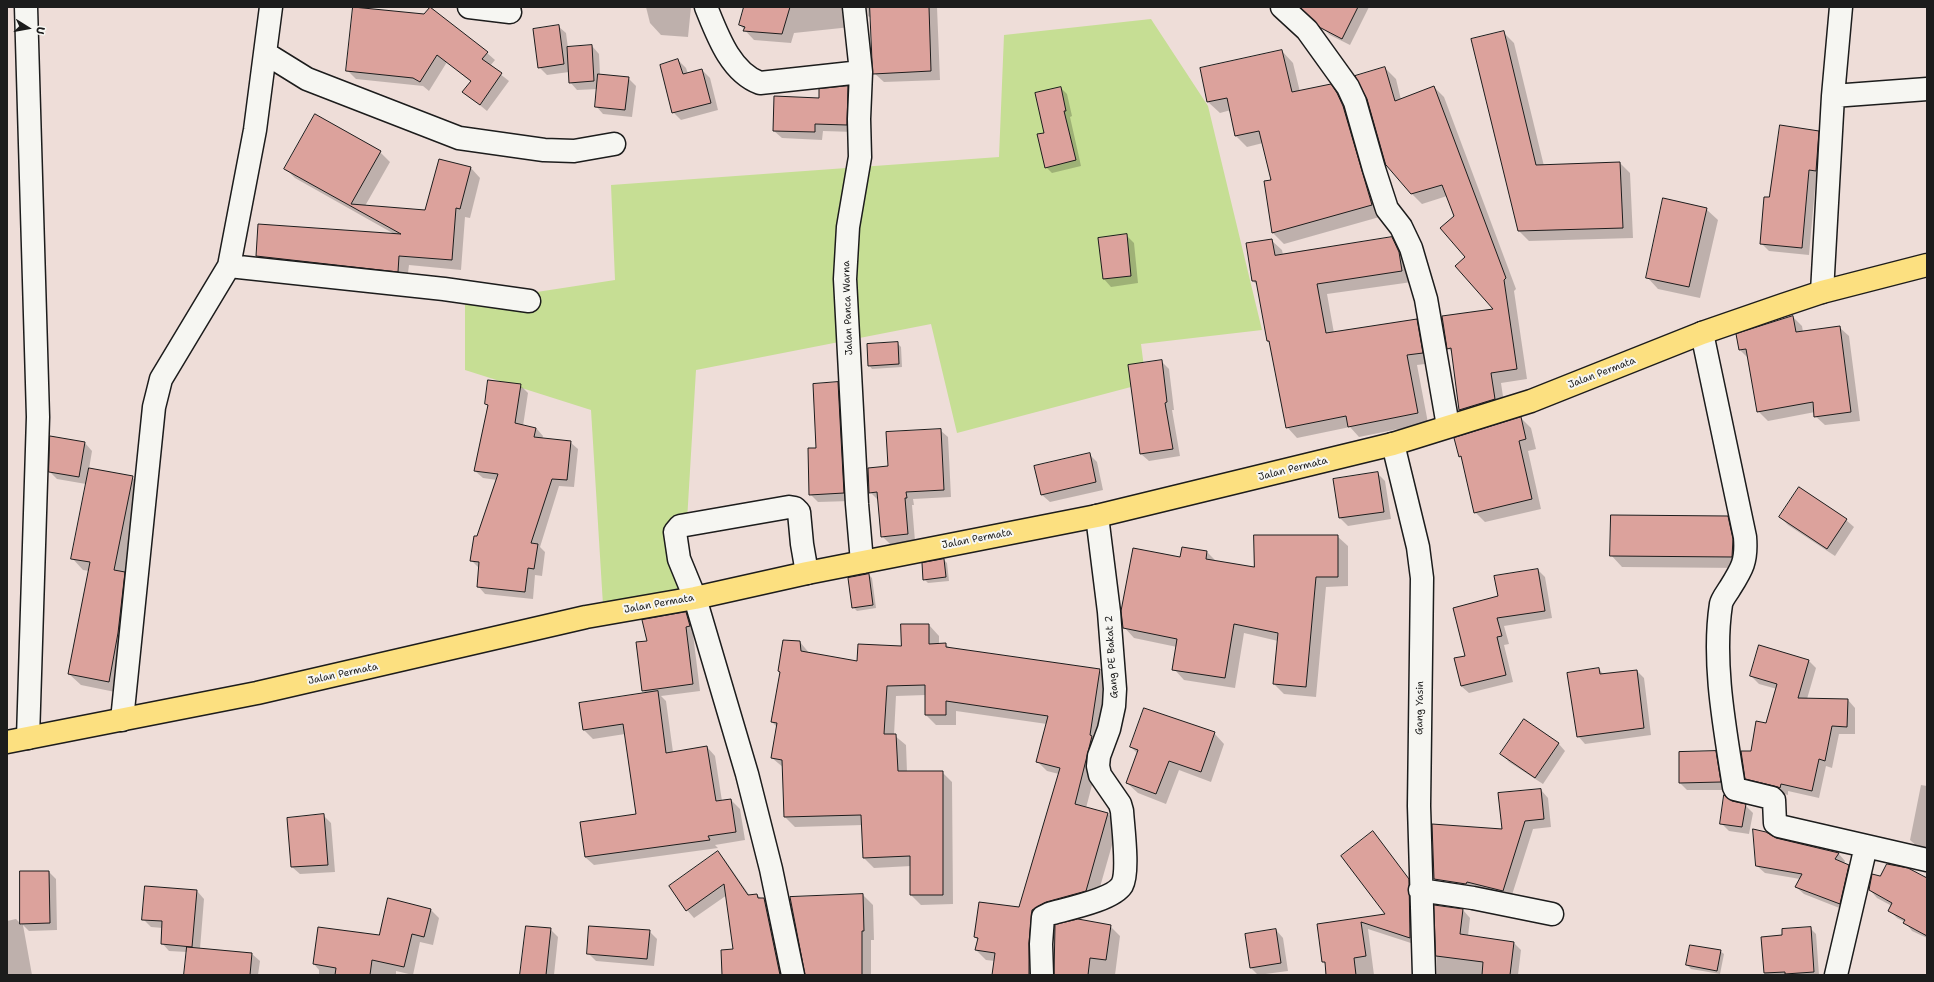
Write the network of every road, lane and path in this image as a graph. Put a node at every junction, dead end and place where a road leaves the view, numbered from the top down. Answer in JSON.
{"nodes":[{"id":1,"x":26,"y":7,"type":"edge"},
{"id":2,"x":271,"y":7,"type":"edge"},
{"id":3,"x":468,"y":7,"type":"edge"},
{"id":4,"x":706,"y":7,"type":"edge"},
{"id":5,"x":854,"y":7,"type":"edge"},
{"id":6,"x":1282,"y":7,"type":"edge"},
{"id":7,"x":1841,"y":7,"type":"edge"},
{"id":8,"x":510,"y":12,"type":"dead end"},
{"id":9,"x":265,"y":53,"type":"junction"},
{"id":10,"x":861,"y":72,"type":"junction"},
{"id":11,"x":1927,"y":89,"type":"edge"},
{"id":12,"x":1833,"y":96,"type":"junction"},
{"id":13,"x":614,"y":144,"type":"dead end"},
{"id":14,"x":1927,"y":265,"type":"edge"},
{"id":15,"x":229,"y":266,"type":"junction"},
{"id":16,"x":1822,"y":292,"type":"junction"},
{"id":17,"x":529,"y":300,"type":"dead end"},
{"id":18,"x":1702,"y":333,"type":"junction"},
{"id":19,"x":1448,"y":426,"type":"junction"},
{"id":20,"x":1393,"y":444,"type":"junction"},
{"id":21,"x":1098,"y":516,"type":"junction"},
{"id":22,"x":862,"y":562,"type":"junction"},
{"id":23,"x":807,"y":573,"type":"junction"},
{"id":24,"x":695,"y":598,"type":"junction"},
{"id":25,"x":122,"y":720,"type":"junction"},
{"id":26,"x":28,"y":738,"type":"junction"},
{"id":27,"x":7,"y":742,"type":"edge"},
{"id":28,"x":1866,"y":846,"type":"junction"},
{"id":29,"x":1927,"y":860,"type":"edge"},
{"id":30,"x":1420,"y":890,"type":"junction"},
{"id":31,"x":1552,"y":914,"type":"dead end"},
{"id":32,"x":793,"y":975,"type":"edge"},
{"id":33,"x":1042,"y":975,"type":"edge"},
{"id":34,"x":1424,"y":975,"type":"edge"},
{"id":35,"x":1836,"y":975,"type":"edge"}],
"edges":[{"from":1,"to":26,"type":"street"},
{"from":2,"to":9,"type":"street"},
{"from":3,"to":8,"type":"street"},
{"from":4,"to":10,"type":"street"},
{"from":5,"to":10,"type":"street","name":"Jalan Panca Warna"},
{"from":6,"to":19,"type":"street"},
{"from":7,"to":12,"type":"street"},
{"from":9,"to":13,"type":"street"},
{"from":9,"to":15,"type":"street"},
{"from":10,"to":22,"type":"street","name":"Jalan Panca Warna"},
{"from":11,"to":12,"type":"street"},
{"from":12,"to":16,"type":"street"},
{"from":14,"to":16,"type":"main road","name":"Jalan Permata"},
{"from":15,"to":17,"type":"street"},
{"from":15,"to":25,"type":"street"},
{"from":16,"to":18,"type":"main road","name":"Jalan Permata"},
{"from":18,"to":19,"type":"main road","name":"Jalan Permata"},
{"from":18,"to":28,"type":"street"},
{"from":19,"to":20,"type":"main road","name":"Jalan Permata"},
{"from":20,"to":21,"type":"main road","name":"Jalan Permata"},
{"from":20,"to":30,"type":"street","name":"Gang Yasin"},
{"from":21,"to":22,"type":"main road","name":"Jalan Permata"},
{"from":21,"to":33,"type":"street","name":"Gang PE Bakat 2"},
{"from":22,"to":23,"type":"main road","name":"Jalan Permata"},
{"from":23,"to":24,"type":"main road","name":"Jalan Permata"},
{"from":23,"to":24,"type":"street"},
{"from":24,"to":25,"type":"main road","name":"Jalan Permata"},
{"from":24,"to":32,"type":"street"},
{"from":25,"to":26,"type":"main road","name":"Jalan Permata"},
{"from":26,"to":27,"type":"main road","name":"Jalan Permata"},
{"from":28,"to":29,"type":"street"},
{"from":28,"to":35,"type":"street"},
{"from":30,"to":31,"type":"street"},
{"from":30,"to":34,"type":"street","name":"Gang Yasin"}]}
